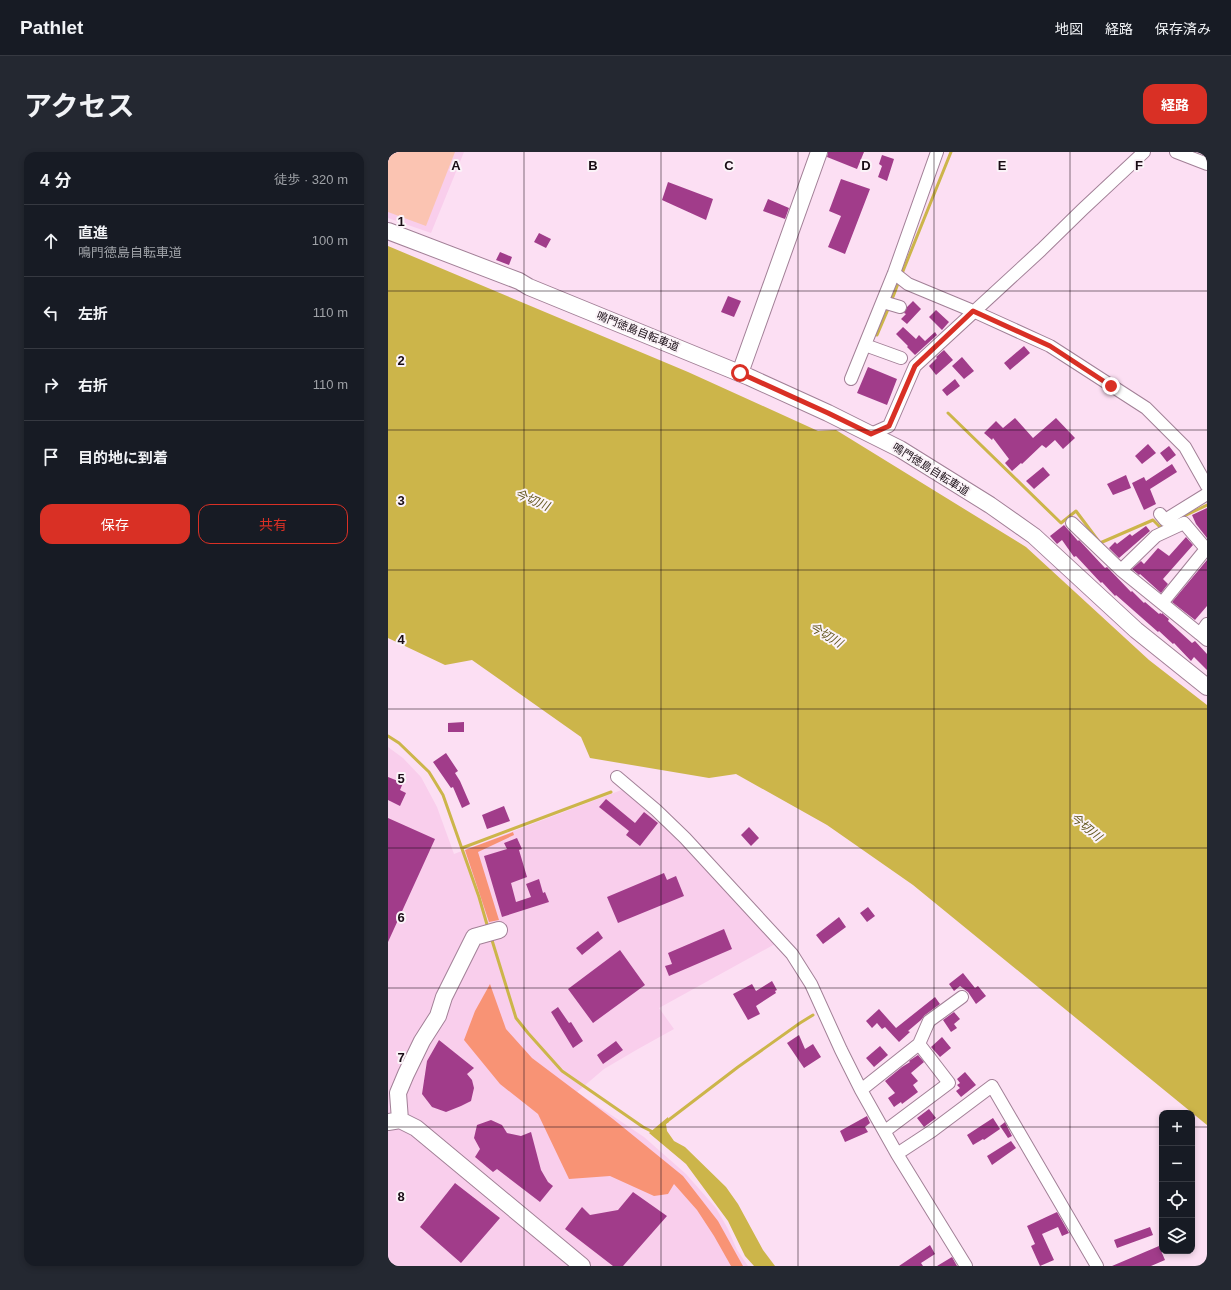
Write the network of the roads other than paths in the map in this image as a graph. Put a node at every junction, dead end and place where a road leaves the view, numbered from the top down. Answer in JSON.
{"nodes":[{"id":1,"x":819,"y":152,"type":"edge"},
{"id":2,"x":937,"y":152,"type":"edge"},
{"id":3,"x":1144,"y":152,"type":"edge"},
{"id":4,"x":1176,"y":152,"type":"edge"},
{"id":5,"x":1207,"y":163,"type":"edge"},
{"id":6,"x":388,"y":232,"type":"edge"},
{"id":7,"x":894,"y":273,"type":"junction"},
{"id":8,"x":883,"y":302,"type":"junction"},
{"id":9,"x":900,"y":306,"type":"dead end"},
{"id":10,"x":973,"y":311,"type":"junction"},
{"id":11,"x":865,"y":345,"type":"junction"},
{"id":12,"x":901,"y":358,"type":"dead end"},
{"id":13,"x":740,"y":373,"type":"junction"},
{"id":14,"x":851,"y":379,"type":"dead end"},
{"id":15,"x":871,"y":434,"type":"junction"},
{"id":16,"x":1207,"y":486,"type":"edge"},
{"id":17,"x":1207,"y":494,"type":"edge"},
{"id":18,"x":1160,"y":514,"type":"dead end"},
{"id":19,"x":1072,"y":523,"type":"dead end"},
{"id":20,"x":1206,"y":550,"type":"edge"},
{"id":21,"x":1121,"y":570,"type":"junction"},
{"id":22,"x":1162,"y":603,"type":"junction"},
{"id":23,"x":1205,"y":633,"type":"edge"},
{"id":24,"x":1207,"y":687,"type":"edge"},
{"id":25,"x":617,"y":777,"type":"dead end"},
{"id":26,"x":500,"y":930,"type":"dead end"},
{"id":27,"x":962,"y":997,"type":"dead end"},
{"id":28,"x":919,"y":1044,"type":"junction"},
{"id":29,"x":861,"y":1090,"type":"junction"},
{"id":30,"x":394,"y":1121,"type":"edge"},
{"id":31,"x":884,"y":1131,"type":"junction"},
{"id":32,"x":897,"y":1154,"type":"junction"},
{"id":33,"x":582,"y":1266,"type":"edge"},
{"id":34,"x":966,"y":1266,"type":"edge"},
{"id":35,"x":1097,"y":1266,"type":"edge"}],
"edges":[{"from":1,"to":13,"type":"main road"},
{"from":2,"to":7,"type":"street"},
{"from":3,"to":10,"type":"street"},
{"from":4,"to":5,"type":"street"},
{"from":6,"to":13,"type":"main road","name":"鳴門徳島自転車道"},
{"from":7,"to":8,"type":"street"},
{"from":7,"to":10,"type":"street"},
{"from":8,"to":9,"type":"street"},
{"from":8,"to":11,"type":"street"},
{"from":10,"to":15,"type":"street"},
{"from":10,"to":16,"type":"street"},
{"from":11,"to":12,"type":"street"},
{"from":11,"to":14,"type":"street"},
{"from":13,"to":15,"type":"main road","name":"鳴門徳島自転車道"},
{"from":15,"to":24,"type":"main road","name":"鳴門徳島自転車道"},
{"from":17,"to":18,"type":"street"},
{"from":19,"to":21,"type":"street"},
{"from":20,"to":21,"type":"street"},
{"from":20,"to":22,"type":"street"},
{"from":21,"to":22,"type":"street"},
{"from":22,"to":23,"type":"street"},
{"from":25,"to":29,"type":"street"},
{"from":26,"to":30,"type":"main road"},
{"from":27,"to":28,"type":"street"},
{"from":28,"to":29,"type":"street"},
{"from":28,"to":31,"type":"street"},
{"from":29,"to":31,"type":"street"},
{"from":30,"to":33,"type":"main road"},
{"from":31,"to":32,"type":"street"},
{"from":32,"to":34,"type":"street"},
{"from":32,"to":35,"type":"street"}]}
